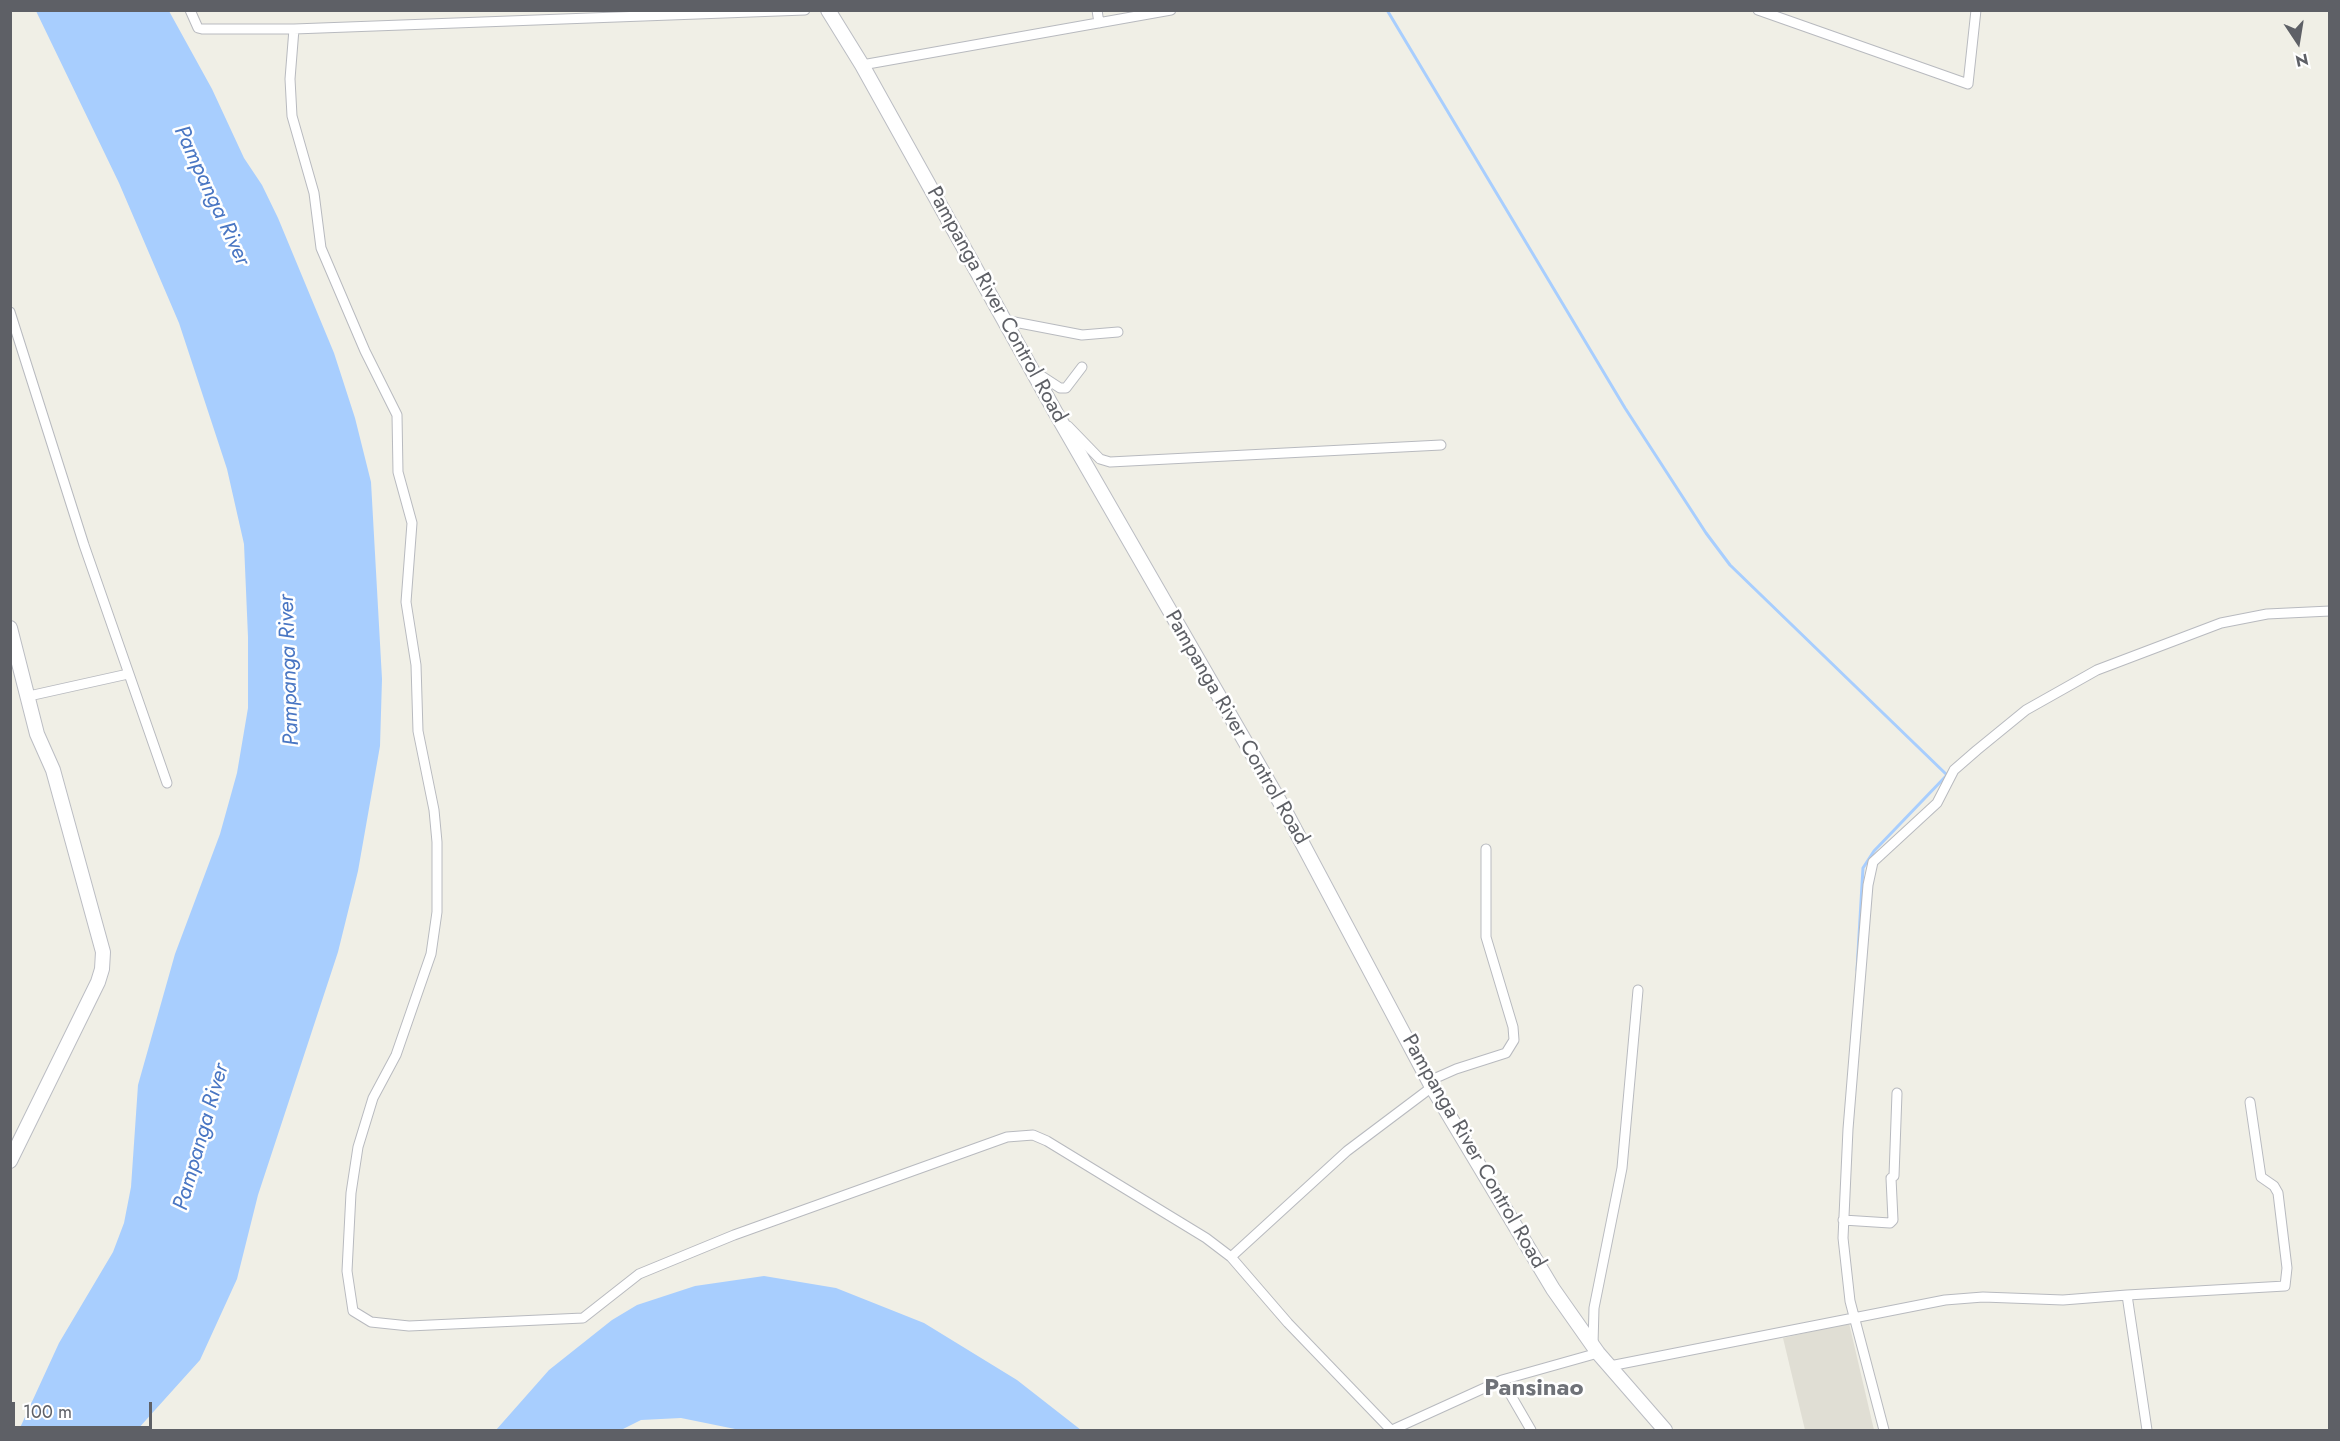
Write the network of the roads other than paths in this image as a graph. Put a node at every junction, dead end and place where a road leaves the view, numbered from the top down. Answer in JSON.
{"nodes":[{"id":1,"x":190,"y":10,"type":"edge"},
{"id":2,"x":805,"y":10,"type":"edge"},
{"id":3,"x":828,"y":10,"type":"edge"},
{"id":4,"x":1097,"y":10,"type":"edge"},
{"id":5,"x":1171,"y":10,"type":"edge"},
{"id":6,"x":1758,"y":10,"type":"edge"},
{"id":7,"x":1976,"y":10,"type":"edge"},
{"id":8,"x":1099,"y":23,"type":"junction"},
{"id":9,"x":294,"y":29,"type":"junction"},
{"id":10,"x":862,"y":65,"type":"junction"},
{"id":11,"x":10,"y":312,"type":"edge"},
{"id":12,"x":1004,"y":320,"type":"junction"},
{"id":13,"x":1118,"y":332,"type":"dead end"},
{"id":14,"x":1082,"y":367,"type":"dead end"},
{"id":15,"x":1032,"y":370,"type":"junction"},
{"id":16,"x":1057,"y":415,"type":"junction"},
{"id":17,"x":1441,"y":445,"type":"dead end"},
{"id":18,"x":2330,"y":611,"type":"edge"},
{"id":19,"x":10,"y":628,"type":"edge"},
{"id":20,"x":128,"y":674,"type":"junction"},
{"id":21,"x":29,"y":696,"type":"junction"},
{"id":22,"x":167,"y":783,"type":"dead end"},
{"id":23,"x":1486,"y":849,"type":"dead end"},
{"id":24,"x":1638,"y":990,"type":"dead end"},
{"id":25,"x":1430,"y":1084,"type":"junction"},
{"id":26,"x":1898,"y":1093,"type":"dead end"},
{"id":27,"x":2250,"y":1102,"type":"dead end"},
{"id":28,"x":10,"y":1161,"type":"edge"},
{"id":29,"x":1843,"y":1220,"type":"junction"},
{"id":30,"x":1231,"y":1257,"type":"junction"},
{"id":31,"x":2127,"y":1295,"type":"junction"},
{"id":32,"x":1854,"y":1318,"type":"junction"},
{"id":33,"x":1595,"y":1350,"type":"junction"},
{"id":34,"x":1610,"y":1366,"type":"junction"},
{"id":35,"x":1502,"y":1380,"type":"junction"},
{"id":36,"x":1392,"y":1431,"type":"edge"},
{"id":37,"x":1531,"y":1431,"type":"edge"},
{"id":38,"x":1665,"y":1431,"type":"edge"},
{"id":39,"x":1884,"y":1431,"type":"edge"},
{"id":40,"x":2147,"y":1431,"type":"edge"}],
"edges":[{"from":1,"to":9,"type":"street"},
{"from":2,"to":9,"type":"street"},
{"from":3,"to":10,"type":"main road","name":"Pampanga River Control Road"},
{"from":4,"to":8,"type":"street"},
{"from":5,"to":8,"type":"street"},
{"from":6,"to":7,"type":"street"},
{"from":8,"to":10,"type":"street"},
{"from":9,"to":30,"type":"street"},
{"from":10,"to":12,"type":"main road","name":"Pampanga River Control Road"},
{"from":11,"to":20,"type":"street"},
{"from":12,"to":13,"type":"street"},
{"from":12,"to":15,"type":"main road","name":"Pampanga River Control Road"},
{"from":14,"to":15,"type":"street"},
{"from":15,"to":16,"type":"main road","name":"Pampanga River Control Road"},
{"from":16,"to":17,"type":"street"},
{"from":16,"to":25,"type":"main road","name":"Pampanga River Control Road"},
{"from":18,"to":29,"type":"street"},
{"from":19,"to":21,"type":"main road"},
{"from":20,"to":21,"type":"street"},
{"from":20,"to":22,"type":"street"},
{"from":21,"to":28,"type":"main road"},
{"from":23,"to":25,"type":"street"},
{"from":24,"to":33,"type":"street"},
{"from":25,"to":30,"type":"street"},
{"from":25,"to":33,"type":"main road","name":"Pampanga River Control Road"},
{"from":26,"to":29,"type":"street"},
{"from":27,"to":31,"type":"street"},
{"from":29,"to":32,"type":"street"},
{"from":30,"to":36,"type":"street"},
{"from":31,"to":32,"type":"street"},
{"from":31,"to":40,"type":"street"},
{"from":32,"to":34,"type":"street"},
{"from":32,"to":39,"type":"street"},
{"from":33,"to":34,"type":"main road","name":"Pampanga River Control Road"},
{"from":33,"to":35,"type":"street"},
{"from":34,"to":38,"type":"main road","name":"Pampanga River Control Road"},
{"from":35,"to":36,"type":"street"},
{"from":35,"to":37,"type":"street"}]}
